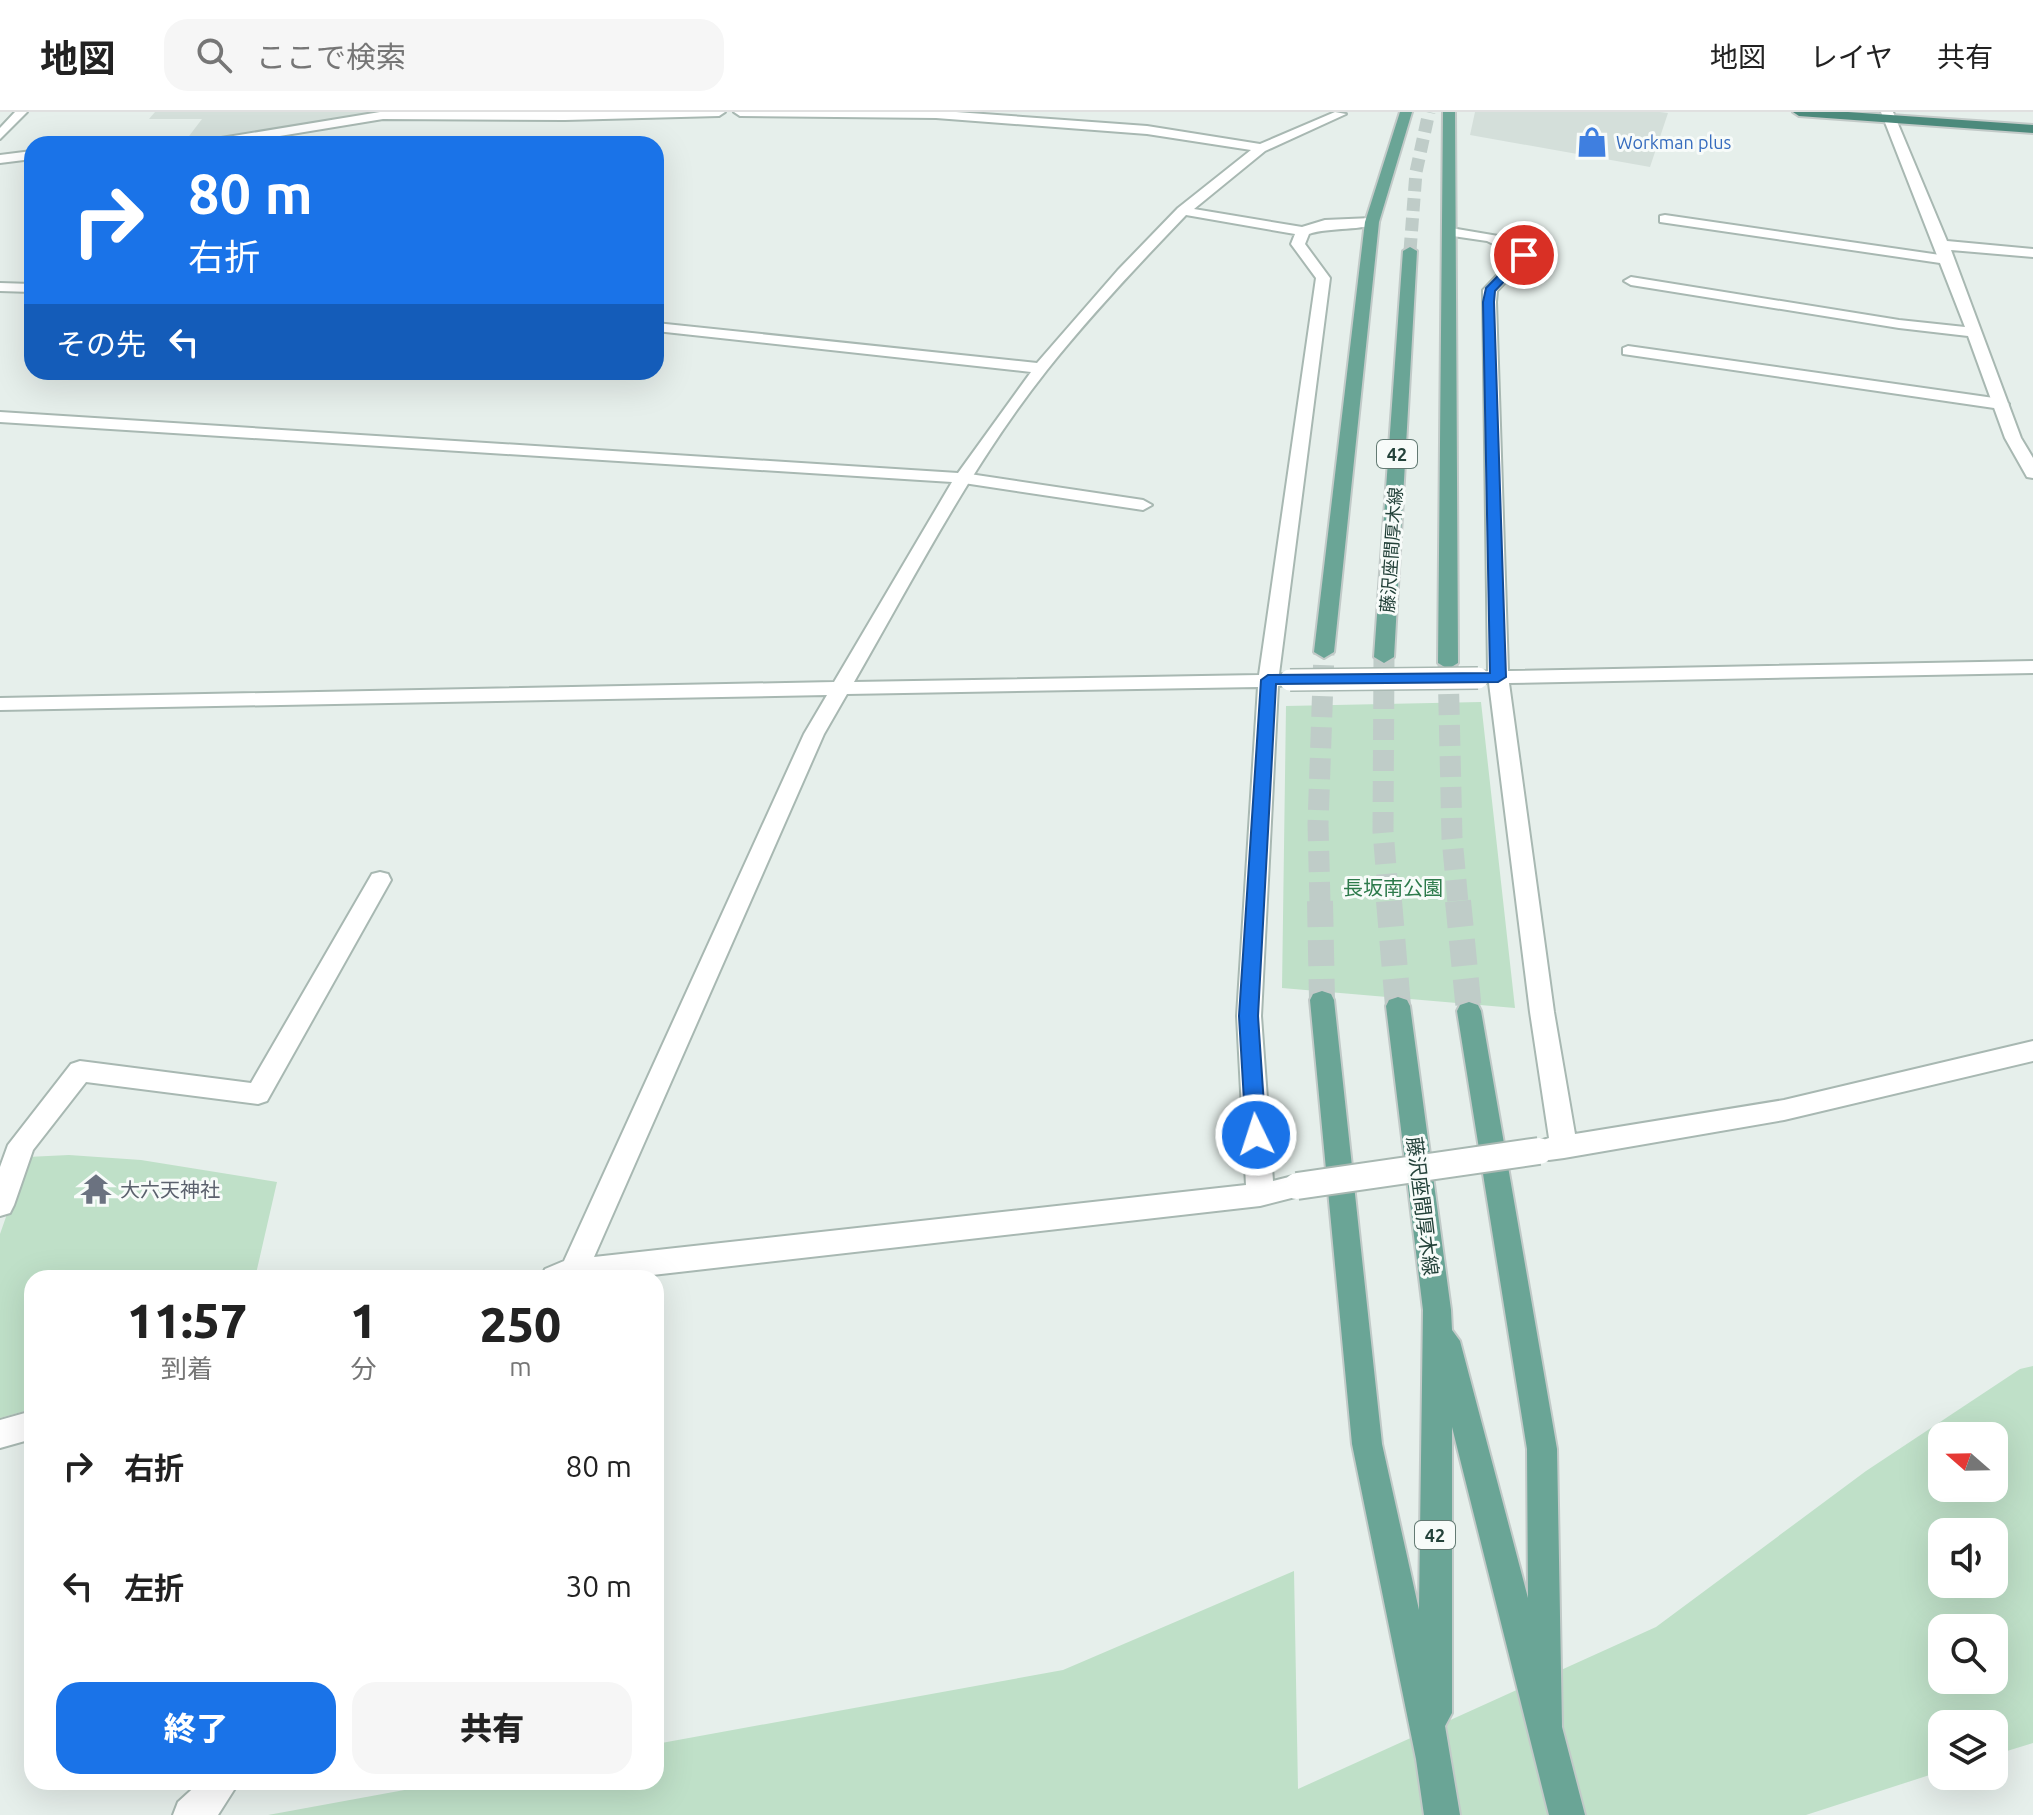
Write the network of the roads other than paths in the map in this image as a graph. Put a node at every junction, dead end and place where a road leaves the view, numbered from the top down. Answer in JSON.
{"nodes":[{"id":1,"x":21,"y":112,"type":"edge"},
{"id":2,"x":719,"y":112,"type":"edge"},
{"id":3,"x":740,"y":112,"type":"edge"},
{"id":4,"x":1406,"y":112,"type":"edge"},
{"id":5,"x":1449,"y":112,"type":"edge"},
{"id":6,"x":1799,"y":112,"type":"edge"},
{"id":7,"x":1969,"y":112,"type":"edge"},
{"id":8,"x":437,"y":113,"type":"edge"},
{"id":9,"x":1340,"y":114,"type":"edge"},
{"id":10,"x":1888,"y":115,"type":"edge"},
{"id":11,"x":2033,"y":116,"type":"edge"},
{"id":12,"x":2033,"y":129,"type":"edge"},
{"id":13,"x":0,"y":135,"type":"edge"},
{"id":14,"x":257,"y":136,"type":"edge"},
{"id":15,"x":1261,"y":148,"type":"junction"},
{"id":16,"x":24,"y":156,"type":"edge"},
{"id":17,"x":0,"y":159,"type":"edge"},
{"id":18,"x":1183,"y":211,"type":"junction"},
{"id":19,"x":1665,"y":219,"type":"dead end"},
{"id":20,"x":1372,"y":222,"type":"junction"},
{"id":21,"x":1303,"y":231,"type":"junction"},
{"id":22,"x":1451,"y":232,"type":"junction"},
{"id":23,"x":1410,"y":251,"type":"tunnel mouth"},
{"id":24,"x":1944,"y":253,"type":"junction"},
{"id":25,"x":2033,"y":253,"type":"edge"},
{"id":26,"x":1631,"y":281,"type":"dead end"},
{"id":27,"x":0,"y":287,"type":"edge"},
{"id":28,"x":24,"y":288,"type":"edge"},
{"id":29,"x":664,"y":328,"type":"edge"},
{"id":30,"x":1974,"y":332,"type":"junction"},
{"id":31,"x":1628,"y":351,"type":"dead end"},
{"id":32,"x":1041,"y":368,"type":"junction"},
{"id":33,"x":2001,"y":404,"type":"junction"},
{"id":34,"x":0,"y":417,"type":"edge"},
{"id":35,"x":2033,"y":473,"type":"edge"},
{"id":36,"x":963,"y":478,"type":"junction"},
{"id":37,"x":1143,"y":505,"type":"dead end"},
{"id":38,"x":1324,"y":652,"type":"tunnel mouth"},
{"id":39,"x":1384,"y":657,"type":"tunnel mouth"},
{"id":40,"x":1448,"y":663,"type":"tunnel mouth"},
{"id":41,"x":2033,"y":667,"type":"edge"},
{"id":42,"x":1488,"y":677,"type":"junction"},
{"id":43,"x":1268,"y":680,"type":"junction"},
{"id":44,"x":843,"y":687,"type":"junction"},
{"id":45,"x":0,"y":704,"type":"edge"},
{"id":46,"x":380,"y":880,"type":"dead end"},
{"id":47,"x":1322,"y":1000,"type":"tunnel mouth"},
{"id":48,"x":1398,"y":1006,"type":"tunnel mouth"},
{"id":49,"x":1469,"y":1011,"type":"tunnel mouth"},
{"id":50,"x":2033,"y":1051,"type":"edge"},
{"id":51,"x":1552,"y":1149,"type":"junction"},
{"id":52,"x":1260,"y":1195,"type":"junction"},
{"id":53,"x":0,"y":1205,"type":"edge"},
{"id":54,"x":567,"y":1270,"type":"edge"},
{"id":55,"x":600,"y":1270,"type":"edge"},
{"id":56,"x":1437,"y":1310,"type":"junction"},
{"id":57,"x":24,"y":1427,"type":"edge"},
{"id":58,"x":0,"y":1434,"type":"edge"},
{"id":59,"x":1546,"y":1723,"type":"junction"},
{"id":60,"x":1434,"y":1759,"type":"junction"},
{"id":61,"x":216,"y":1790,"type":"edge"},
{"id":62,"x":191,"y":1815,"type":"edge"},
{"id":63,"x":1442,"y":1815,"type":"edge"},
{"id":64,"x":1567,"y":1815,"type":"edge"}],
"edges":[{"from":1,"to":13,"type":"street"},
{"from":2,"to":8,"type":"street"},
{"from":3,"to":15,"type":"street"},
{"from":4,"to":20,"type":"main road"},
{"from":5,"to":22,"type":"main road"},
{"from":6,"to":10,"type":"highway"},
{"from":7,"to":11,"type":"highway"},
{"from":8,"to":14,"type":"street"},
{"from":9,"to":15,"type":"street"},
{"from":10,"to":12,"type":"highway"},
{"from":10,"to":24,"type":"street"},
{"from":15,"to":18,"type":"street"},
{"from":16,"to":17,"type":"street"},
{"from":18,"to":21,"type":"street"},
{"from":18,"to":32,"type":"street"},
{"from":19,"to":24,"type":"street"},
{"from":20,"to":21,"type":"street"},
{"from":20,"to":38,"type":"main road"},
{"from":21,"to":43,"type":"street"},
{"from":22,"to":40,"type":"main road"},
{"from":22,"to":42,"type":"street"},
{"from":23,"to":39,"type":"main road","name":"藤沢座間厚木線","number":"42"},
{"from":24,"to":25,"type":"street"},
{"from":24,"to":30,"type":"street"},
{"from":26,"to":30,"type":"street"},
{"from":27,"to":28,"type":"street"},
{"from":29,"to":32,"type":"street"},
{"from":30,"to":33,"type":"street"},
{"from":31,"to":33,"type":"street"},
{"from":32,"to":36,"type":"street"},
{"from":33,"to":35,"type":"street"},
{"from":34,"to":36,"type":"street"},
{"from":36,"to":37,"type":"street"},
{"from":36,"to":44,"type":"street"},
{"from":41,"to":42,"type":"street"},
{"from":42,"to":43,"type":"street","bridge":true},
{"from":42,"to":51,"type":"street"},
{"from":43,"to":44,"type":"street"},
{"from":43,"to":52,"type":"street"},
{"from":44,"to":45,"type":"street"},
{"from":44,"to":54,"type":"street"},
{"from":46,"to":53,"type":"street"},
{"from":47,"to":60,"type":"main road"},
{"from":48,"to":56,"type":"main road","name":"藤沢座間厚木線","number":"42"},
{"from":49,"to":59,"type":"main road"},
{"from":50,"to":51,"type":"street"},
{"from":51,"to":52,"type":"street","bridge":true},
{"from":52,"to":55,"type":"street"},
{"from":56,"to":59,"type":"main road","number":"42"},
{"from":56,"to":60,"type":"main road","number":"42"},
{"from":57,"to":58,"type":"street"},
{"from":59,"to":64,"type":"main road","number":"42"},
{"from":60,"to":63,"type":"main road","number":"42"},
{"from":61,"to":62,"type":"street"}]}
